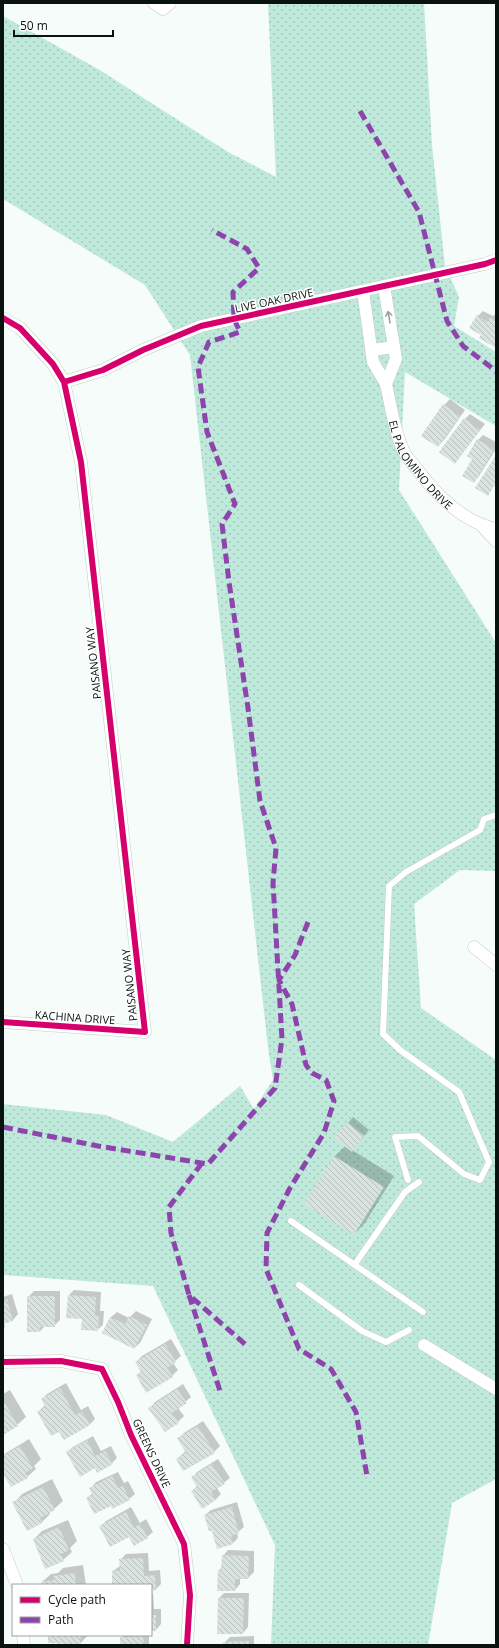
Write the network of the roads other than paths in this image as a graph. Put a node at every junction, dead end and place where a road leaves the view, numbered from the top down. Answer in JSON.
{"nodes":[{"id":1,"x":496,"y":260,"type":"edge"},
{"id":2,"x":384,"y":286,"type":"junction"},
{"id":3,"x":364,"y":291,"type":"junction"},
{"id":4,"x":3,"y":318,"type":"edge"},
{"id":5,"x":394,"y":347,"type":"junction"},
{"id":6,"x":372,"y":350,"type":"junction"},
{"id":7,"x":64,"y":382,"type":"junction"},
{"id":8,"x":386,"y":384,"type":"junction"},
{"id":9,"x":483,"y":526,"type":"junction"},
{"id":10,"x":496,"y":530,"type":"edge"},
{"id":11,"x":496,"y":541,"type":"edge"},
{"id":12,"x":496,"y":815,"type":"edge"},
{"id":13,"x":474,"y":947,"type":"dead end"},
{"id":14,"x":496,"y":965,"type":"edge"},
{"id":15,"x":3,"y":1022,"type":"edge"},
{"id":16,"x":145,"y":1032,"type":"joint"},
{"id":17,"x":408,"y":1180,"type":"dead end"},
{"id":18,"x":419,"y":1182,"type":"dead end"},
{"id":19,"x":291,"y":1221,"type":"dead end"},
{"id":20,"x":354,"y":1264,"type":"junction"},
{"id":21,"x":299,"y":1285,"type":"dead end"},
{"id":22,"x":423,"y":1312,"type":"dead end"},
{"id":23,"x":409,"y":1330,"type":"dead end"},
{"id":24,"x":424,"y":1345,"type":"dead end"},
{"id":25,"x":3,"y":1362,"type":"edge"},
{"id":26,"x":496,"y":1389,"type":"edge"},
{"id":27,"x":3,"y":1549,"type":"edge"},
{"id":28,"x":17,"y":1584,"type":"edge"},
{"id":29,"x":187,"y":1645,"type":"edge"}],
"edges":[{"from":1,"to":2,"type":"street","name":"LIVE OAK DRIVE"},
{"from":2,"to":3,"type":"street","name":"LIVE OAK DRIVE"},
{"from":5,"to":2,"type":"street","one_way":true},
{"from":3,"to":6,"type":"street","name":"EL PALOMINO DRIVE"},
{"from":3,"to":7,"type":"street","name":"LIVE OAK DRIVE"},
{"from":4,"to":7,"type":"street","name":"PAISANO WAY"},
{"from":5,"to":6,"type":"street"},
{"from":5,"to":8,"type":"street"},
{"from":6,"to":8,"type":"street","name":"EL PALOMINO DRIVE"},
{"from":7,"to":16,"type":"street","name":"PAISANO WAY"},
{"from":8,"to":9,"type":"street","name":"EL PALOMINO DRIVE"},
{"from":9,"to":10,"type":"street","name":"EL PALOMINO DRIVE"},
{"from":9,"to":11,"type":"street","name":"EL PALOMINO DRIVE"},
{"from":12,"to":17,"type":"lane"},
{"from":13,"to":14,"type":"street"},
{"from":15,"to":16,"type":"street","name":"KACHINA DRIVE"},
{"from":18,"to":20,"type":"lane"},
{"from":19,"to":20,"type":"lane"},
{"from":20,"to":22,"type":"lane"},
{"from":21,"to":23,"type":"lane"},
{"from":24,"to":26,"type":"street"},
{"from":25,"to":29,"type":"street","name":"GREENS DRIVE"},
{"from":27,"to":28,"type":"street"}]}
